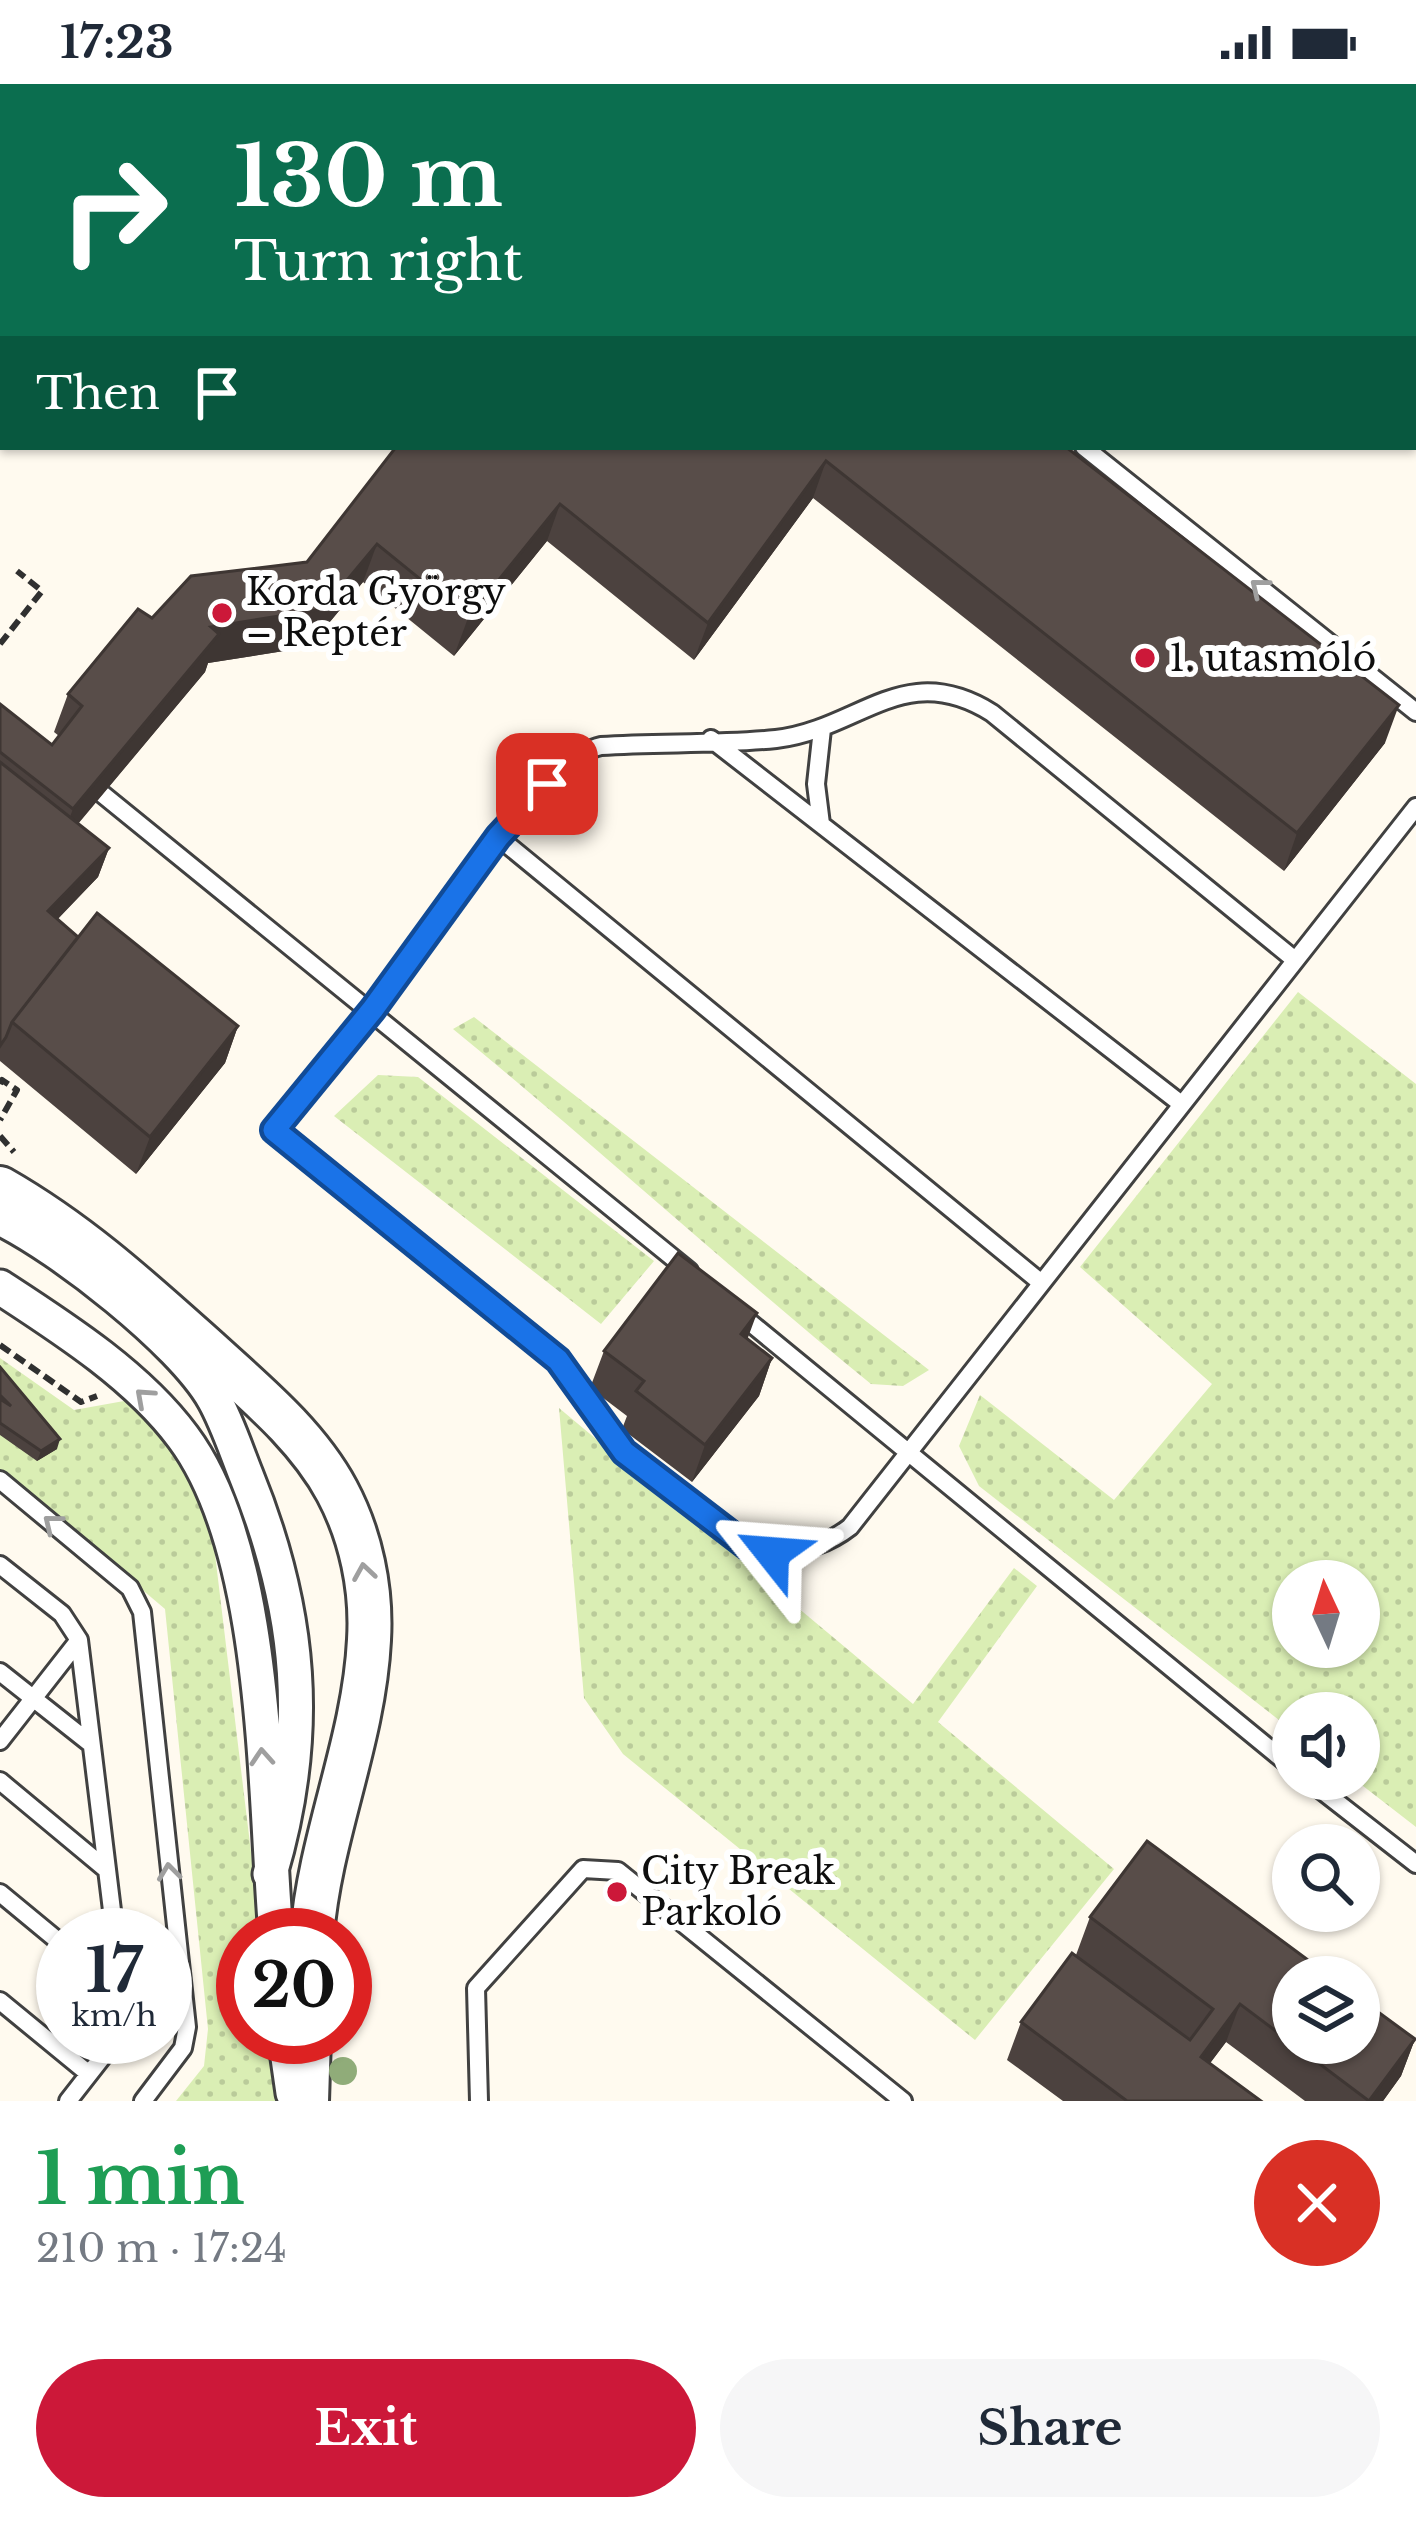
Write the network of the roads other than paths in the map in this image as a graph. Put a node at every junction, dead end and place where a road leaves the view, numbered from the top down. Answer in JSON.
{"nodes":[{"id":1,"x":1088,"y":450,"type":"edge"},
{"id":2,"x":1416,"y":712,"type":"edge"},
{"id":3,"x":822,"y":729,"type":"junction"},
{"id":4,"x":710,"y":739,"type":"junction"},
{"id":5,"x":78,"y":774,"type":"edge"},
{"id":6,"x":1416,"y":807,"type":"edge"},
{"id":7,"x":821,"y":824,"type":"junction"},
{"id":8,"x":498,"y":837,"type":"junction"},
{"id":9,"x":1294,"y":960,"type":"junction"},
{"id":10,"x":373,"y":1009,"type":"junction"},
{"id":11,"x":1180,"y":1102,"type":"junction"},
{"id":12,"x":7,"y":1170,"type":"edge"},
{"id":13,"x":0,"y":1218,"type":"edge"},
{"id":14,"x":1039,"y":1281,"type":"junction"},
{"id":15,"x":705,"y":1285,"type":"edge"},
{"id":16,"x":0,"y":1287,"type":"edge"},
{"id":17,"x":723,"y":1300,"type":"edge"},
{"id":18,"x":908,"y":1453,"type":"junction"},
{"id":19,"x":0,"y":1480,"type":"edge"},
{"id":20,"x":0,"y":1565,"type":"edge"},
{"id":21,"x":79,"y":1640,"type":"junction"},
{"id":22,"x":0,"y":1672,"type":"edge"},
{"id":23,"x":33,"y":1699,"type":"junction"},
{"id":24,"x":0,"y":1741,"type":"edge"},
{"id":25,"x":91,"y":1744,"type":"junction"},
{"id":26,"x":1272,"y":1751,"type":"edge"},
{"id":27,"x":0,"y":1781,"type":"edge"},
{"id":28,"x":1334,"y":1800,"type":"edge"},
{"id":29,"x":1416,"y":1864,"type":"edge"},
{"id":30,"x":106,"y":1870,"type":"junction"},
{"id":31,"x":271,"y":1874,"type":"junction"},
{"id":32,"x":0,"y":1893,"type":"edge"},
{"id":33,"x":111,"y":1908,"type":"edge"},
{"id":34,"x":274,"y":1908,"type":"edge"},
{"id":35,"x":318,"y":1908,"type":"edge"},
{"id":36,"x":36,"y":1923,"type":"edge"},
{"id":37,"x":0,"y":2001,"type":"edge"},
{"id":38,"x":97,"y":2064,"type":"edge"},
{"id":39,"x":289,"y":2064,"type":"edge"},
{"id":40,"x":308,"y":2064,"type":"edge"},
{"id":41,"x":89,"y":2074,"type":"junction"},
{"id":42,"x":68,"y":2101,"type":"edge"},
{"id":43,"x":143,"y":2101,"type":"edge"},
{"id":44,"x":295,"y":2101,"type":"edge"},
{"id":45,"x":307,"y":2101,"type":"edge"},
{"id":46,"x":479,"y":2101,"type":"edge"},
{"id":47,"x":904,"y":2101,"type":"edge"}],
"edges":[{"from":2,"to":1,"type":"lane","one_way":true},
{"from":3,"to":4,"type":"lane"},
{"from":3,"to":7,"type":"lane"},
{"from":3,"to":9,"type":"lane"},
{"from":4,"to":7,"type":"lane"},
{"from":4,"to":8,"type":"lane"},
{"from":5,"to":10,"type":"lane"},
{"from":6,"to":9,"type":"lane"},
{"from":7,"to":11,"type":"lane"},
{"from":8,"to":10,"type":"lane"},
{"from":8,"to":14,"type":"lane"},
{"from":9,"to":11,"type":"lane"},
{"from":10,"to":15,"type":"lane"},
{"from":10,"to":18,"type":"lane"},
{"from":11,"to":14,"type":"lane"},
{"from":35,"to":12,"type":"street","one_way":true},
{"from":13,"to":31,"type":"street"},
{"from":14,"to":18,"type":"lane"},
{"from":31,"to":16,"type":"street","one_way":true},
{"from":17,"to":18,"type":"lane"},
{"from":18,"to":26,"type":"lane"},
{"from":43,"to":19,"type":"lane","one_way":true},
{"from":20,"to":21,"type":"lane"},
{"from":21,"to":23,"type":"lane"},
{"from":21,"to":25,"type":"lane"},
{"from":22,"to":23,"type":"lane"},
{"from":23,"to":24,"type":"lane"},
{"from":23,"to":25,"type":"lane"},
{"from":25,"to":30,"type":"lane"},
{"from":27,"to":30,"type":"lane"},
{"from":28,"to":29,"type":"lane"},
{"from":30,"to":33,"type":"lane"},
{"from":31,"to":34,"type":"street"},
{"from":32,"to":36,"type":"lane"},
{"from":37,"to":41,"type":"lane"},
{"from":38,"to":41,"type":"lane"},
{"from":39,"to":44,"type":"street"},
{"from":40,"to":45,"type":"street"},
{"from":41,"to":42,"type":"lane"},
{"from":46,"to":47,"type":"lane"}]}
